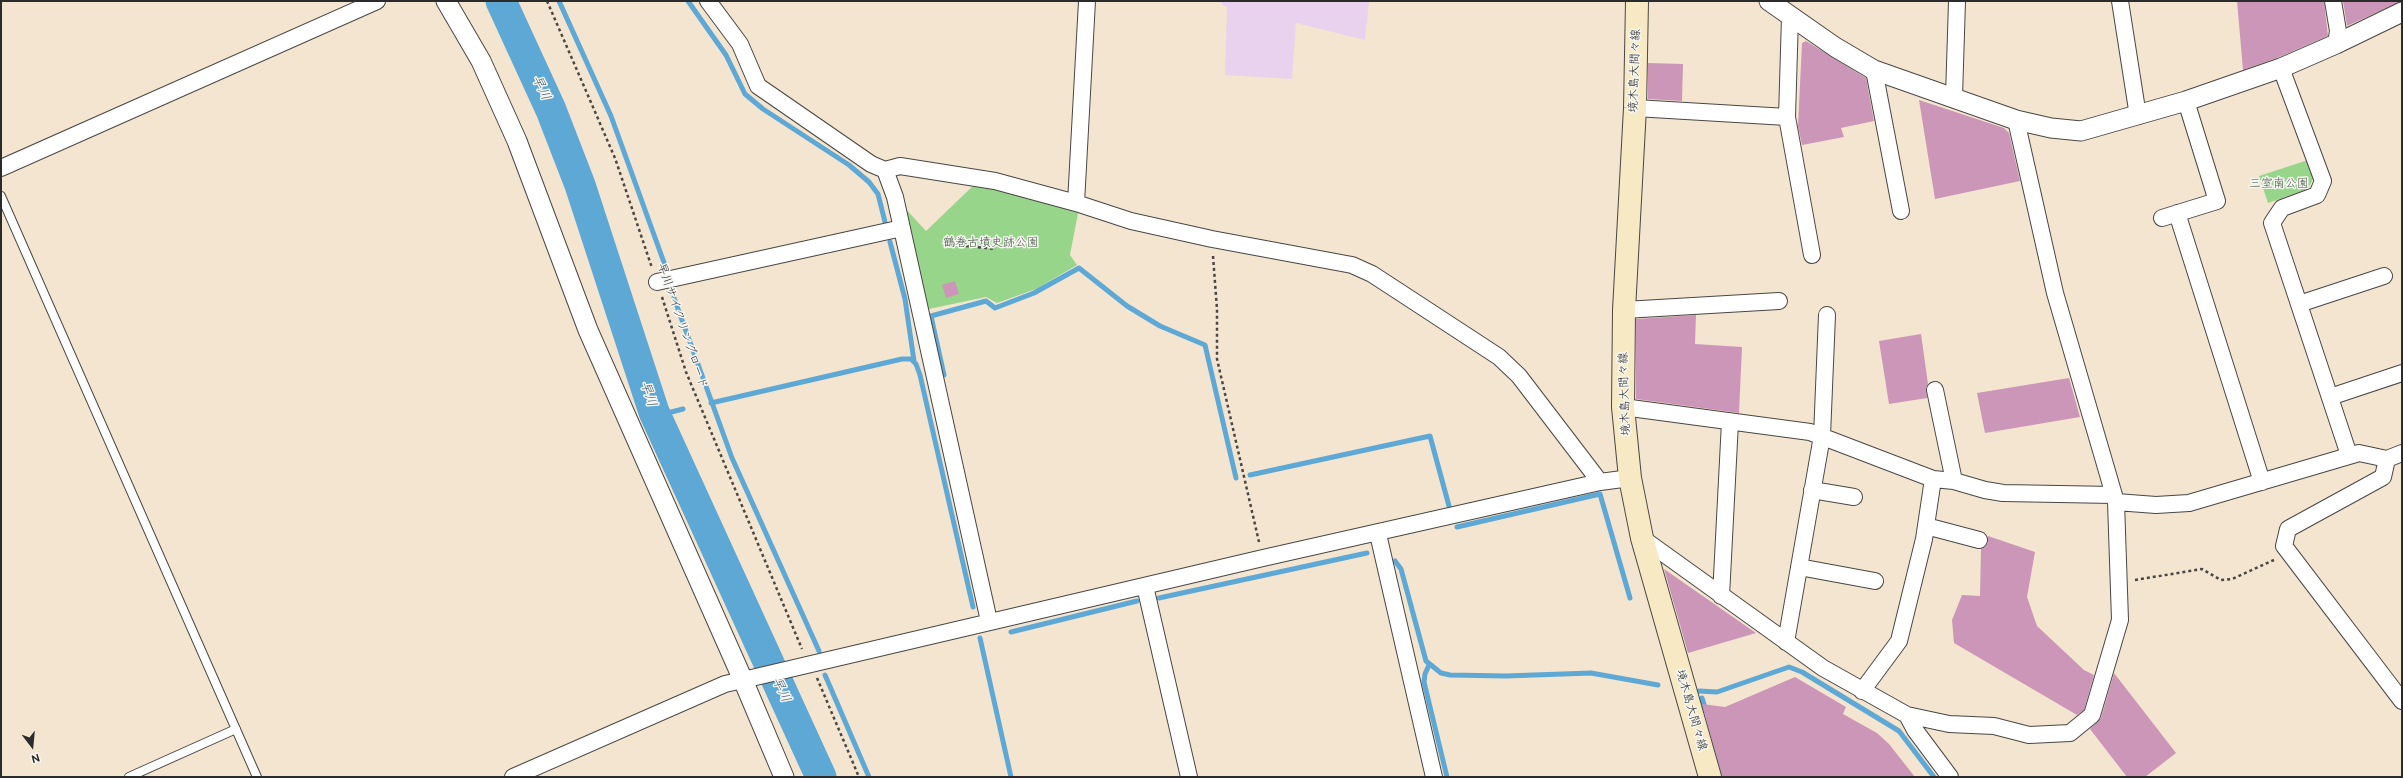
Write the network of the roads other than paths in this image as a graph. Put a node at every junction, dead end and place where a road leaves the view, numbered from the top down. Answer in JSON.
{"nodes":[{"id":1,"x":377,"y":1,"type":"edge"},
{"id":2,"x":446,"y":1,"type":"edge"},
{"id":3,"x":708,"y":1,"type":"edge"},
{"id":4,"x":1087,"y":1,"type":"edge"},
{"id":5,"x":1638,"y":1,"type":"edge"},
{"id":6,"x":1769,"y":1,"type":"edge"},
{"id":7,"x":1957,"y":1,"type":"edge"},
{"id":8,"x":2120,"y":1,"type":"edge"},
{"id":9,"x":2333,"y":1,"type":"edge"},
{"id":10,"x":2402,"y":12,"type":"edge"},
{"id":11,"x":1790,"y":17,"type":"junction"},
{"id":12,"x":2336,"y":44,"type":"junction"},
{"id":13,"x":2281,"y":68,"type":"junction"},
{"id":14,"x":1874,"y":70,"type":"junction"},
{"id":15,"x":1954,"y":97,"type":"junction"},
{"id":16,"x":2186,"y":102,"type":"junction"},
{"id":17,"x":1635,"y":108,"type":"junction"},
{"id":18,"x":2138,"y":116,"type":"junction"},
{"id":19,"x":1787,"y":117,"type":"junction"},
{"id":20,"x":2016,"y":120,"type":"junction"},
{"id":21,"x":1,"y":168,"type":"edge"},
{"id":22,"x":884,"y":170,"type":"junction"},
{"id":23,"x":1,"y":196,"type":"edge"},
{"id":24,"x":1076,"y":203,"type":"junction"},
{"id":25,"x":1901,"y":210,"type":"dead end"},
{"id":26,"x":902,"y":228,"type":"junction"},
{"id":27,"x":1812,"y":255,"type":"dead end"},
{"id":28,"x":2384,"y":276,"type":"dead end"},
{"id":29,"x":657,"y":282,"type":"road end"},
{"id":30,"x":1779,"y":301,"type":"dead end"},
{"id":31,"x":2298,"y":304,"type":"junction"},
{"id":32,"x":1624,"y":310,"type":"junction"},
{"id":33,"x":1827,"y":316,"type":"dead end"},
{"id":34,"x":2401,"y":369,"type":"edge"},
{"id":35,"x":1936,"y":390,"type":"dead end"},
{"id":36,"x":2330,"y":397,"type":"junction"},
{"id":37,"x":1623,"y":407,"type":"junction"},
{"id":38,"x":1730,"y":422,"type":"junction"},
{"id":39,"x":1822,"y":436,"type":"junction"},
{"id":40,"x":2402,"y":453,"type":"edge"},
{"id":41,"x":2349,"y":455,"type":"junction"},
{"id":42,"x":2387,"y":459,"type":"junction"},
{"id":43,"x":1630,"y":478,"type":"junction"},
{"id":44,"x":1933,"y":479,"type":"junction"},
{"id":45,"x":1954,"y":481,"type":"junction"},
{"id":46,"x":1600,"y":482,"type":"junction"},
{"id":47,"x":2262,"y":482,"type":"junction"},
{"id":48,"x":1812,"y":490,"type":"junction"},
{"id":49,"x":1854,"y":497,"type":"dead end"},
{"id":50,"x":2115,"y":498,"type":"junction"},
{"id":51,"x":1926,"y":526,"type":"junction"},
{"id":52,"x":1378,"y":534,"type":"junction"},
{"id":53,"x":1642,"y":538,"type":"junction"},
{"id":54,"x":1979,"y":540,"type":"dead end"},
{"id":55,"x":1799,"y":567,"type":"junction"},
{"id":56,"x":1875,"y":581,"type":"dead end"},
{"id":57,"x":1145,"y":586,"type":"junction"},
{"id":58,"x":1722,"y":596,"type":"junction"},
{"id":59,"x":989,"y":621,"type":"junction"},
{"id":60,"x":1786,"y":642,"type":"junction"},
{"id":61,"x":747,"y":679,"type":"junction"},
{"id":62,"x":1862,"y":691,"type":"junction"},
{"id":63,"x":2402,"y":700,"type":"edge"},
{"id":64,"x":1907,"y":715,"type":"junction"},
{"id":65,"x":236,"y":729,"type":"junction"},
{"id":66,"x":129,"y":777,"type":"edge"},
{"id":67,"x":257,"y":777,"type":"edge"},
{"id":68,"x":513,"y":777,"type":"edge"},
{"id":69,"x":784,"y":777,"type":"edge"},
{"id":70,"x":1190,"y":777,"type":"edge"},
{"id":71,"x":1434,"y":777,"type":"edge"},
{"id":72,"x":1710,"y":777,"type":"edge"},
{"id":73,"x":1950,"y":777,"type":"edge"}],
"edges":[{"from":1,"to":21,"type":"street"},
{"from":2,"to":61,"type":"street"},
{"from":3,"to":22,"type":"street"},
{"from":4,"to":24,"type":"street"},
{"from":5,"to":17,"type":"main road","name":"境木島大間々線"},
{"from":6,"to":11,"type":"street"},
{"from":7,"to":15,"type":"street"},
{"from":8,"to":18,"type":"street"},
{"from":9,"to":12,"type":"street"},
{"from":10,"to":12,"type":"street"},
{"from":11,"to":14,"type":"street"},
{"from":11,"to":19,"type":"street"},
{"from":12,"to":13,"type":"street"},
{"from":13,"to":16,"type":"street"},
{"from":13,"to":31,"type":"street"},
{"from":14,"to":15,"type":"street"},
{"from":14,"to":25,"type":"street"},
{"from":15,"to":20,"type":"street"},
{"from":16,"to":18,"type":"street"},
{"from":16,"to":47,"type":"street"},
{"from":17,"to":19,"type":"street"},
{"from":17,"to":32,"type":"main road","name":"境木島大間々線"},
{"from":18,"to":20,"type":"street"},
{"from":19,"to":27,"type":"street"},
{"from":20,"to":50,"type":"street"},
{"from":22,"to":24,"type":"street"},
{"from":22,"to":26,"type":"street"},
{"from":23,"to":65,"type":"lane"},
{"from":24,"to":46,"type":"street"},
{"from":26,"to":29,"type":"street"},
{"from":26,"to":59,"type":"street"},
{"from":28,"to":31,"type":"street"},
{"from":30,"to":32,"type":"street"},
{"from":31,"to":36,"type":"street"},
{"from":32,"to":37,"type":"main road","name":"境木島大間々線"},
{"from":33,"to":39,"type":"street"},
{"from":34,"to":36,"type":"street"},
{"from":35,"to":45,"type":"street"},
{"from":36,"to":41,"type":"street"},
{"from":37,"to":38,"type":"street"},
{"from":37,"to":43,"type":"main road","name":"境木島大間々線"},
{"from":38,"to":39,"type":"street"},
{"from":38,"to":58,"type":"street"},
{"from":39,"to":44,"type":"street"},
{"from":39,"to":48,"type":"street"},
{"from":40,"to":42,"type":"street"},
{"from":41,"to":42,"type":"street"},
{"from":41,"to":47,"type":"street"},
{"from":42,"to":63,"type":"street"},
{"from":43,"to":46,"type":"street"},
{"from":43,"to":53,"type":"main road","name":"境木島大間々線"},
{"from":44,"to":45,"type":"street"},
{"from":44,"to":51,"type":"street"},
{"from":45,"to":50,"type":"street"},
{"from":46,"to":52,"type":"street"},
{"from":47,"to":50,"type":"street"},
{"from":48,"to":49,"type":"street"},
{"from":48,"to":55,"type":"street"},
{"from":50,"to":64,"type":"street"},
{"from":51,"to":54,"type":"street"},
{"from":51,"to":62,"type":"street"},
{"from":52,"to":57,"type":"street"},
{"from":52,"to":71,"type":"street"},
{"from":53,"to":58,"type":"street"},
{"from":53,"to":72,"type":"main road","name":"境木島大間々線"},
{"from":55,"to":56,"type":"street"},
{"from":55,"to":60,"type":"street"},
{"from":57,"to":59,"type":"street"},
{"from":57,"to":70,"type":"street"},
{"from":58,"to":60,"type":"street"},
{"from":59,"to":61,"type":"street"},
{"from":60,"to":62,"type":"street"},
{"from":61,"to":68,"type":"street"},
{"from":61,"to":69,"type":"street"},
{"from":62,"to":64,"type":"street"},
{"from":64,"to":73,"type":"street"},
{"from":65,"to":66,"type":"lane"},
{"from":65,"to":67,"type":"lane"}]}
